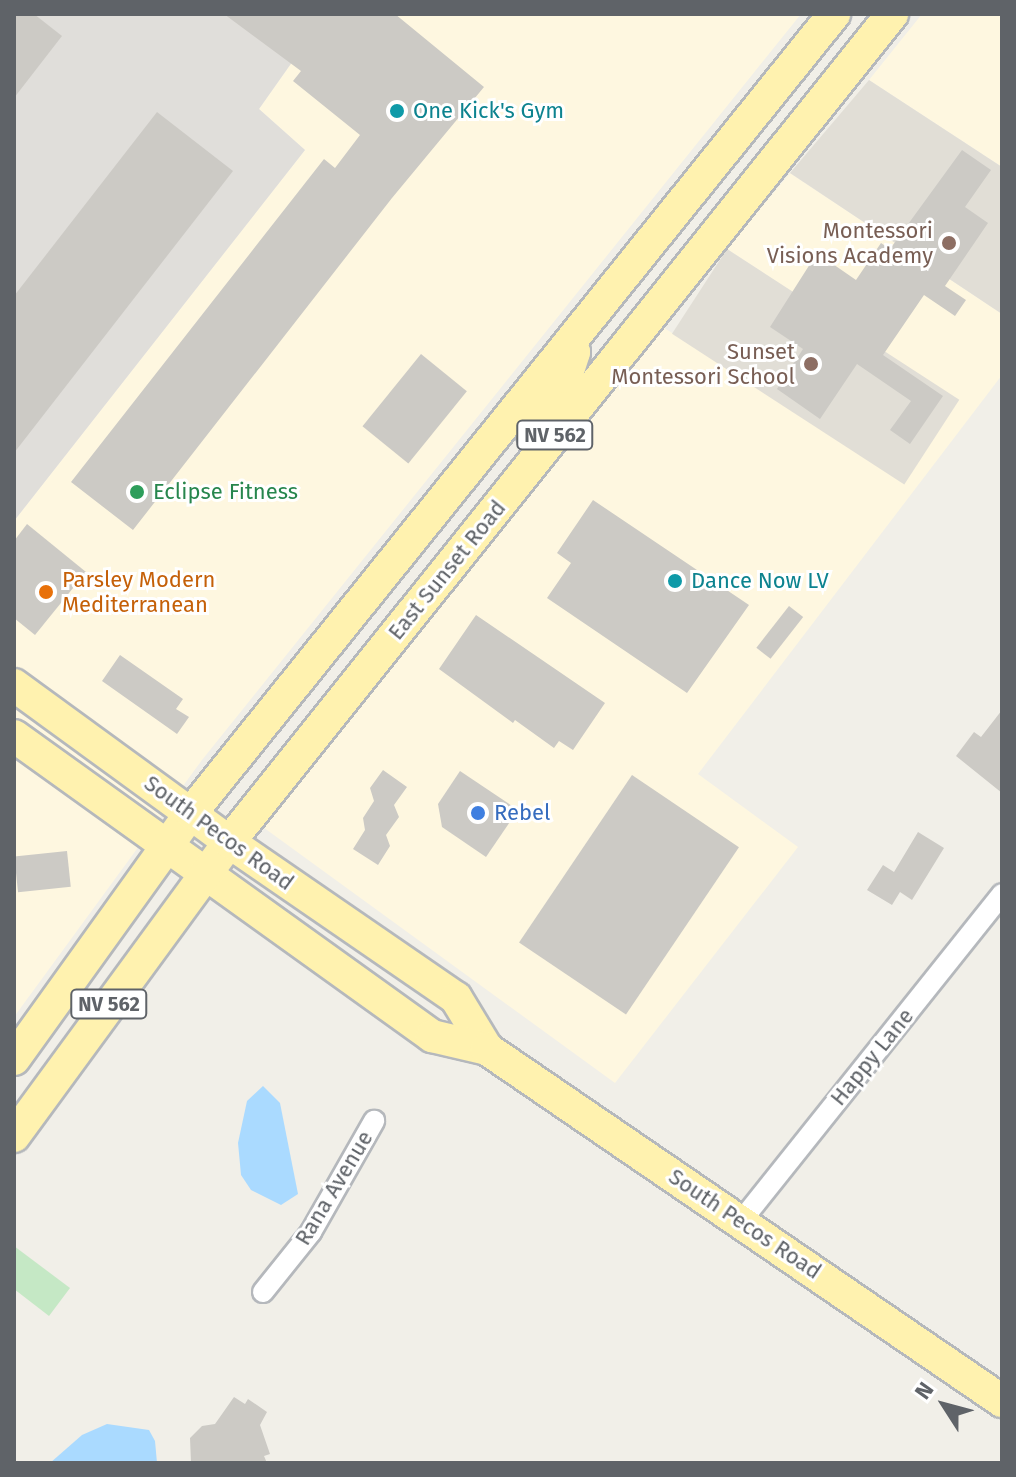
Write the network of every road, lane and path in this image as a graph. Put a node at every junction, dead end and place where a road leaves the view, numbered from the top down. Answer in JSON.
{"nodes":[{"id":1,"x":834,"y":14,"type":"edge"},
{"id":2,"x":892,"y":14,"type":"edge"},
{"id":3,"x":673,"y":212,"type":"junction"},
{"id":4,"x":569,"y":342,"type":"junction"},
{"id":5,"x":622,"y":352,"type":"junction"},
{"id":6,"x":487,"y":520,"type":"junction"},
{"id":7,"x":14,"y":685,"type":"edge"},
{"id":8,"x":14,"y":736,"type":"edge"},
{"id":9,"x":191,"y":813,"type":"junction"},
{"id":10,"x":229,"y":842,"type":"junction"},
{"id":11,"x":168,"y":846,"type":"junction"},
{"id":12,"x":206,"y":873,"type":"junction"},
{"id":13,"x":1002,"y":894,"type":"edge"},
{"id":14,"x":487,"y":1049,"type":"junction"},
{"id":15,"x":14,"y":1059,"type":"edge"},
{"id":16,"x":374,"y":1121,"type":"dead end"},
{"id":17,"x":14,"y":1136,"type":"edge"},
{"id":18,"x":742,"y":1220,"type":"junction"},
{"id":19,"x":263,"y":1292,"type":"dead end"},
{"id":20,"x":999,"y":1394,"type":"edge"}],
"edges":[{"from":1,"to":3,"type":"main road","number":"NV 562"},
{"from":2,"to":5,"type":"main road","name":"East Sunset Road","number":"NV 562"},
{"from":3,"to":4,"type":"main road","number":"NV 562"},
{"from":3,"to":5,"type":"main road"},
{"from":4,"to":6,"type":"main road"},
{"from":4,"to":9,"type":"main road","number":"NV 562"},
{"from":5,"to":6,"type":"main road","name":"East Sunset Road","number":"NV 562"},
{"from":6,"to":10,"type":"main road","name":"East Sunset Road","number":"NV 562"},
{"from":7,"to":9,"type":"main road","name":"South Pecos Road"},
{"from":8,"to":11,"type":"main road","name":"South Pecos Road"},
{"from":9,"to":10,"type":"main road","name":"South Pecos Road"},
{"from":9,"to":11,"type":"main road","number":"NV 562"},
{"from":10,"to":12,"type":"main road","name":"East Sunset Road","number":"NV 562"},
{"from":10,"to":14,"type":"main road","name":"South Pecos Road"},
{"from":11,"to":12,"type":"main road","name":"South Pecos Road"},
{"from":11,"to":15,"type":"main road","number":"NV 562"},
{"from":12,"to":14,"type":"main road","name":"South Pecos Road"},
{"from":12,"to":17,"type":"main road","name":"East Sunset Road","number":"NV 562"},
{"from":13,"to":18,"type":"street","name":"Happy Lane"},
{"from":14,"to":18,"type":"main road","name":"South Pecos Road"},
{"from":16,"to":19,"type":"street","name":"Rana Avenue"},
{"from":18,"to":20,"type":"main road","name":"South Pecos Road"}]}
